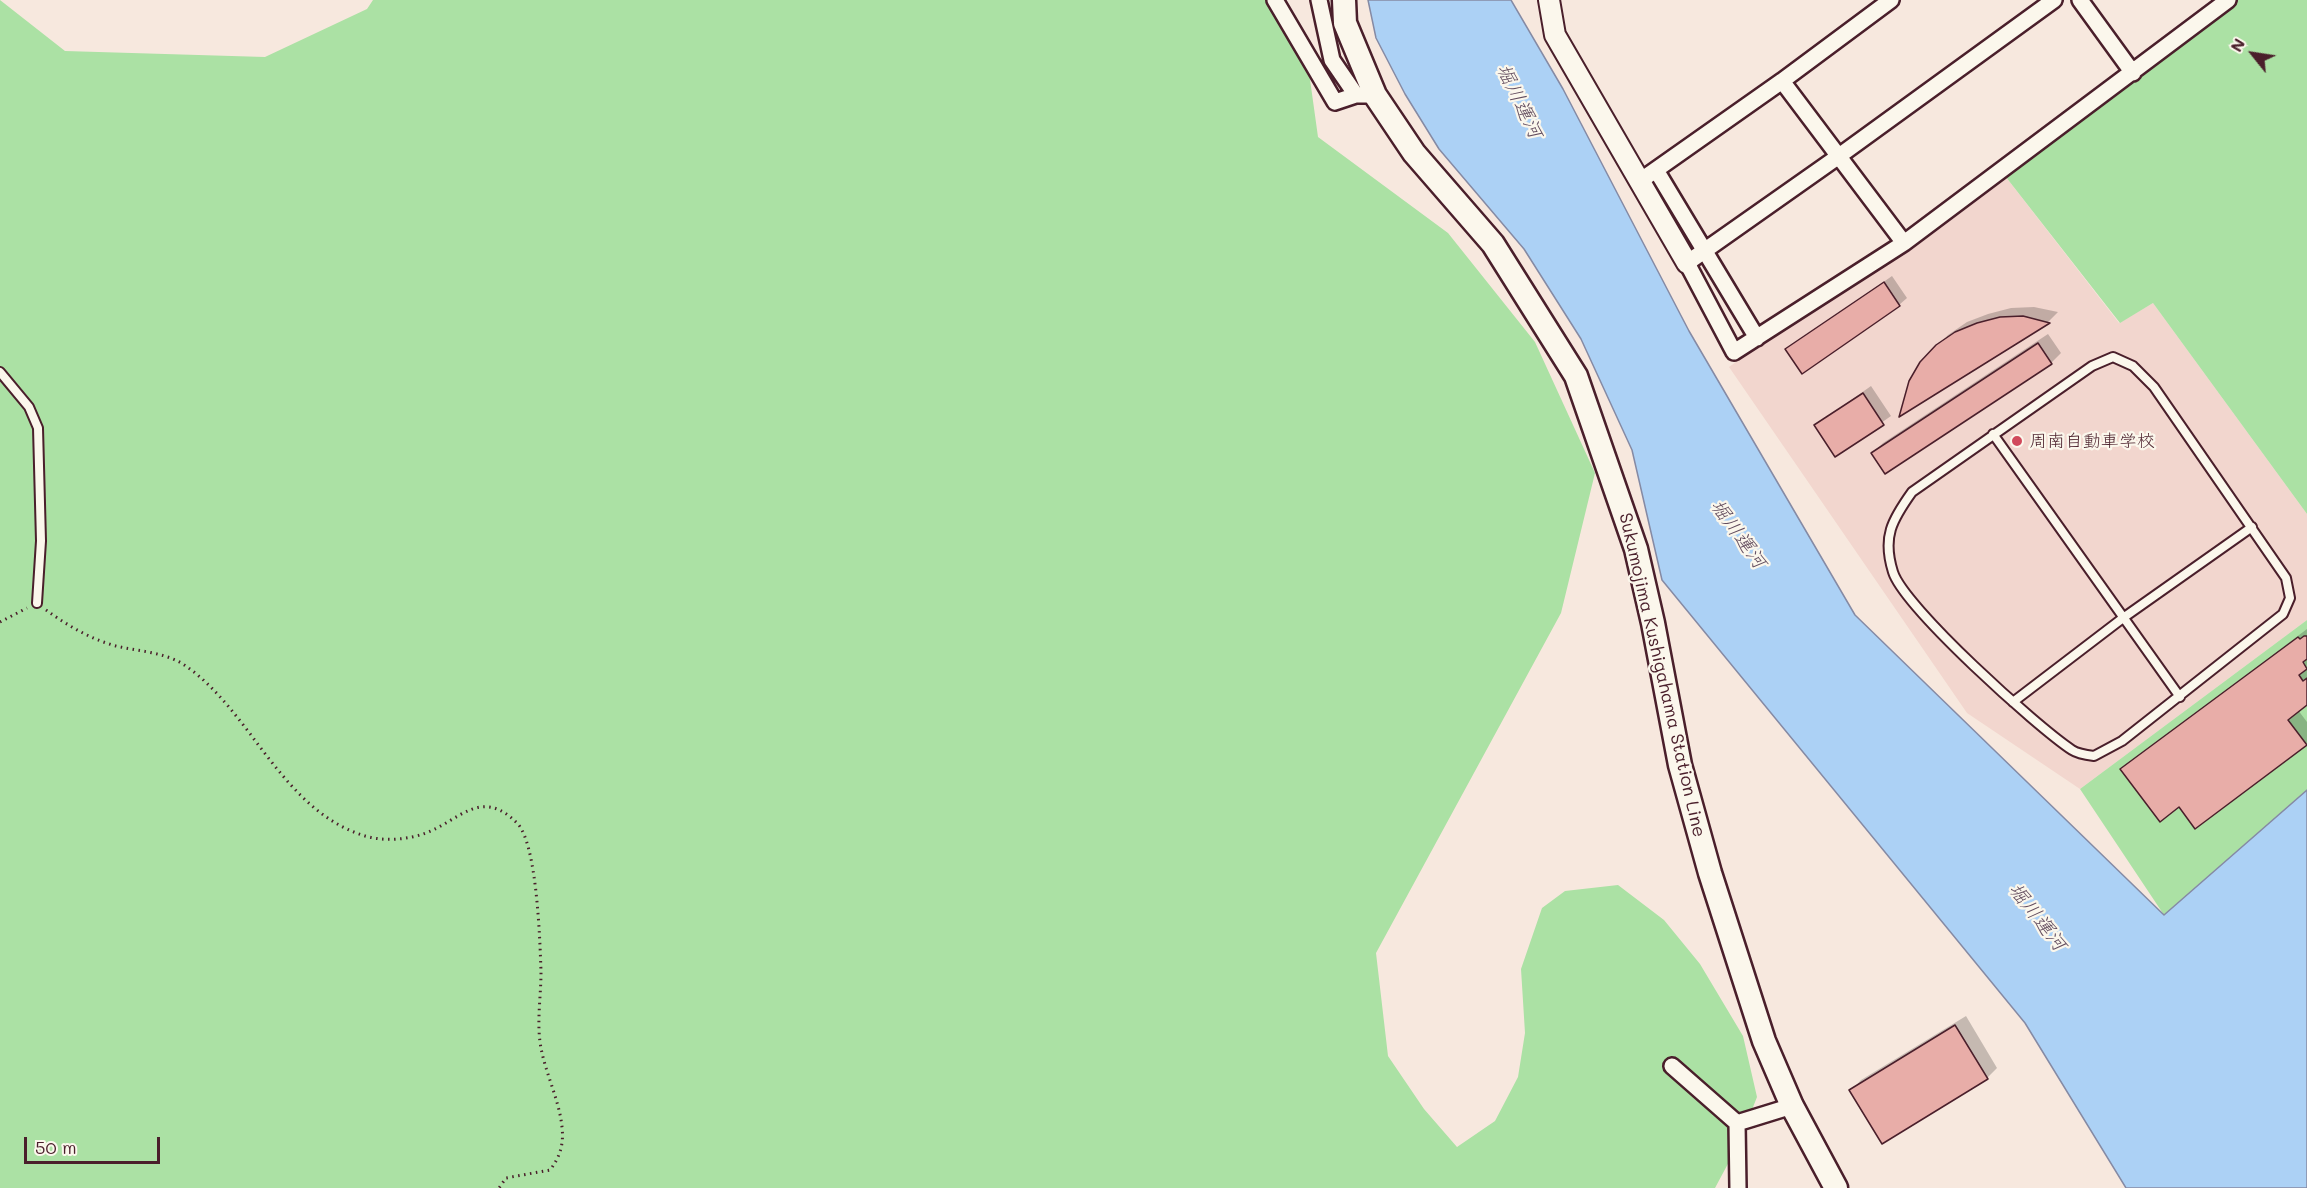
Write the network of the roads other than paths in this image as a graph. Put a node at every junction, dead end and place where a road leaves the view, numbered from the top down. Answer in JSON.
{"nodes":[{"id":1,"x":1275,"y":0,"type":"edge"},
{"id":2,"x":1319,"y":0,"type":"edge"},
{"id":3,"x":1344,"y":0,"type":"edge"},
{"id":4,"x":1549,"y":0,"type":"edge"},
{"id":5,"x":1891,"y":0,"type":"edge"},
{"id":6,"x":2054,"y":0,"type":"edge"},
{"id":7,"x":2080,"y":0,"type":"edge"},
{"id":8,"x":2228,"y":0,"type":"edge"},
{"id":9,"x":2133,"y":73,"type":"junction"},
{"id":10,"x":1782,"y":81,"type":"junction"},
{"id":11,"x":1366,"y":95,"type":"junction"},
{"id":12,"x":1839,"y":156,"type":"junction"},
{"id":13,"x":1648,"y":175,"type":"junction"},
{"id":14,"x":1904,"y":243,"type":"junction"},
{"id":15,"x":1704,"y":251,"type":"junction"},
{"id":16,"x":1687,"y":263,"type":"junction"},
{"id":17,"x":1757,"y":338,"type":"junction"},
{"id":18,"x":0,"y":372,"type":"edge"},
{"id":19,"x":1993,"y":434,"type":"junction"},
{"id":20,"x":2252,"y":527,"type":"junction"},
{"id":21,"x":38,"y":603,"type":"road end"},
{"id":22,"x":2123,"y":618,"type":"junction"},
{"id":23,"x":2180,"y":697,"type":"junction"},
{"id":24,"x":2013,"y":702,"type":"junction"},
{"id":25,"x":1672,"y":1066,"type":"dead end"},
{"id":26,"x":1792,"y":1106,"type":"junction"},
{"id":27,"x":1737,"y":1123,"type":"junction"},
{"id":28,"x":1738,"y":1188,"type":"edge"},
{"id":29,"x":1836,"y":1188,"type":"edge"}],
"edges":[{"from":1,"to":11,"type":"street"},
{"from":2,"to":11,"type":"street"},
{"from":3,"to":11,"type":"main road","name":"Sukumojima Kushigahama Station Line"},
{"from":4,"to":13,"type":"street"},
{"from":5,"to":10,"type":"street"},
{"from":6,"to":12,"type":"street"},
{"from":7,"to":9,"type":"street"},
{"from":8,"to":9,"type":"street"},
{"from":9,"to":14,"type":"street"},
{"from":10,"to":12,"type":"street"},
{"from":10,"to":13,"type":"street"},
{"from":11,"to":26,"type":"main road","name":"Sukumojima Kushigahama Station Line"},
{"from":12,"to":14,"type":"street"},
{"from":12,"to":15,"type":"street"},
{"from":13,"to":15,"type":"street"},
{"from":13,"to":16,"type":"street"},
{"from":14,"to":17,"type":"street"},
{"from":15,"to":16,"type":"street"},
{"from":15,"to":17,"type":"street"},
{"from":16,"to":17,"type":"street"},
{"from":18,"to":21,"type":"lane"},
{"from":19,"to":20,"type":"lane"},
{"from":19,"to":22,"type":"lane"},
{"from":19,"to":24,"type":"lane"},
{"from":20,"to":22,"type":"lane"},
{"from":20,"to":23,"type":"lane"},
{"from":22,"to":23,"type":"lane"},
{"from":22,"to":24,"type":"lane"},
{"from":23,"to":24,"type":"lane"},
{"from":25,"to":27,"type":"street"},
{"from":26,"to":27,"type":"street"},
{"from":26,"to":29,"type":"main road","name":"Sukumojima Kushigahama Station Line"},
{"from":27,"to":28,"type":"street"}]}
